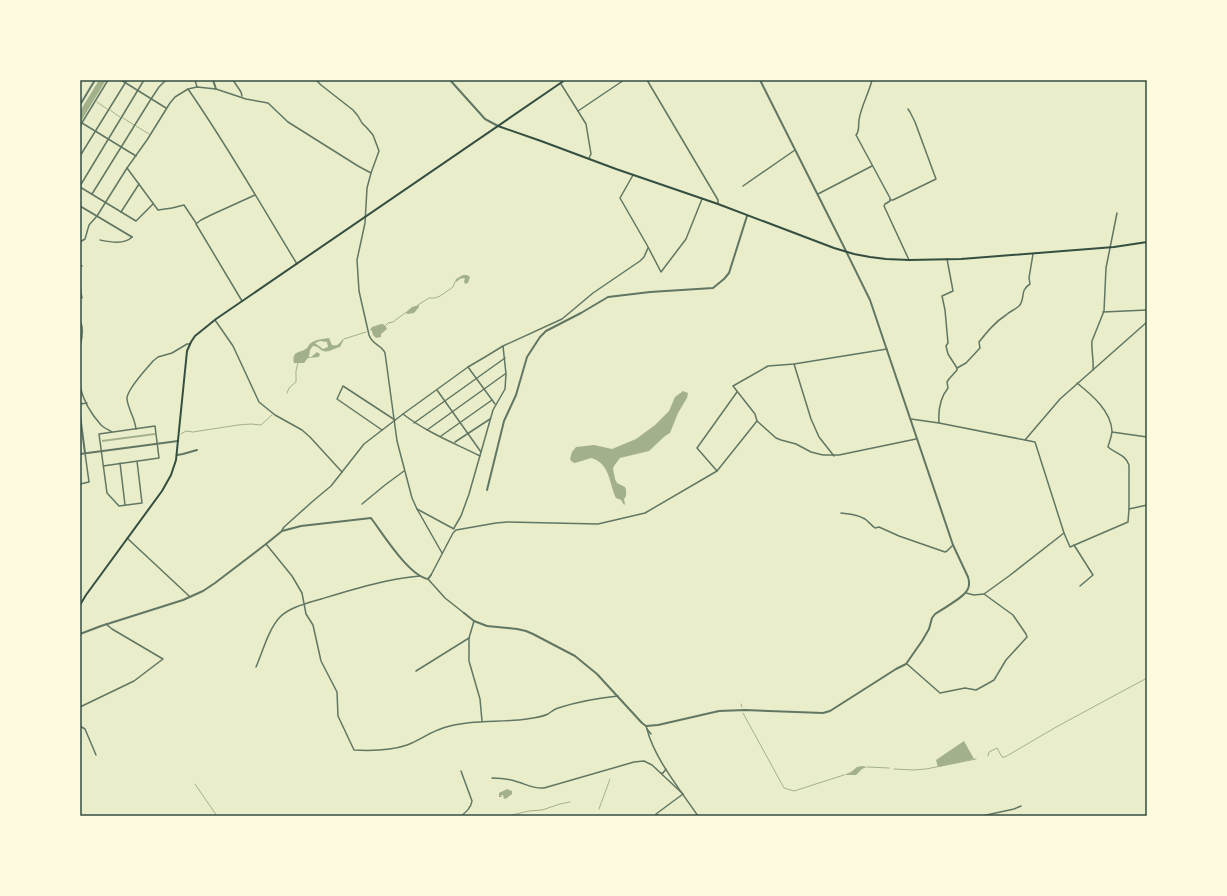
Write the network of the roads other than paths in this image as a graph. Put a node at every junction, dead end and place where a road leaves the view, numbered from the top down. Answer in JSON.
{"nodes":[{"id":1,"x":95,"y":80,"type":"edge"},
{"id":2,"x":108,"y":80,"type":"edge"},
{"id":3,"x":121,"y":80,"type":"edge"},
{"id":4,"x":127,"y":80,"type":"edge"},
{"id":5,"x":144,"y":80,"type":"edge"},
{"id":6,"x":166,"y":80,"type":"edge"},
{"id":7,"x":195,"y":80,"type":"edge"},
{"id":8,"x":213,"y":80,"type":"edge"},
{"id":9,"x":233,"y":80,"type":"edge"},
{"id":10,"x":316,"y":80,"type":"edge"},
{"id":11,"x":450,"y":80,"type":"edge"},
{"id":12,"x":565,"y":80,"type":"edge"},
{"id":13,"x":624,"y":80,"type":"edge"},
{"id":14,"x":647,"y":80,"type":"edge"},
{"id":15,"x":760,"y":80,"type":"edge"},
{"id":16,"x":872,"y":80,"type":"edge"},
{"id":17,"x":126,"y":83,"type":"junction"},
{"id":18,"x":560,"y":83,"type":"junction"},
{"id":19,"x":198,"y":87,"type":"junction"},
{"id":20,"x":188,"y":89,"type":"junction"},
{"id":21,"x":216,"y":89,"type":"junction"},
{"id":22,"x":138,"y":91,"type":"junction"},
{"id":23,"x":242,"y":96,"type":"junction"},
{"id":24,"x":151,"y":99,"type":"junction"},
{"id":25,"x":80,"y":105,"type":"edge"},
{"id":26,"x":166,"y":108,"type":"junction"},
{"id":27,"x":908,"y":109,"type":"dead end"},
{"id":28,"x":578,"y":111,"type":"junction"},
{"id":29,"x":82,"y":123,"type":"junction"},
{"id":30,"x":80,"y":126,"type":"edge"},
{"id":31,"x":498,"y":126,"type":"junction"},
{"id":32,"x":96,"y":131,"type":"junction"},
{"id":33,"x":109,"y":139,"type":"junction"},
{"id":34,"x":122,"y":147,"type":"junction"},
{"id":35,"x":795,"y":150,"type":"junction"},
{"id":36,"x":80,"y":156,"type":"edge"},
{"id":37,"x":136,"y":156,"type":"junction"},
{"id":38,"x":589,"y":159,"type":"junction"},
{"id":39,"x":872,"y":166,"type":"junction"},
{"id":40,"x":127,"y":168,"type":"junction"},
{"id":41,"x":371,"y":173,"type":"junction"},
{"id":42,"x":633,"y":175,"type":"junction"},
{"id":43,"x":139,"y":184,"type":"junction"},
{"id":44,"x":80,"y":186,"type":"edge"},
{"id":45,"x":743,"y":186,"type":"dead end"},
{"id":46,"x":92,"y":194,"type":"junction"},
{"id":47,"x":255,"y":194,"type":"junction"},
{"id":48,"x":818,"y":194,"type":"junction"},
{"id":49,"x":702,"y":199,"type":"junction"},
{"id":50,"x":890,"y":200,"type":"junction"},
{"id":51,"x":105,"y":203,"type":"junction"},
{"id":52,"x":153,"y":204,"type":"junction"},
{"id":53,"x":718,"y":204,"type":"junction"},
{"id":54,"x":80,"y":206,"type":"edge"},
{"id":55,"x":121,"y":212,"type":"junction"},
{"id":56,"x":1117,"y":213,"type":"dead end"},
{"id":57,"x":97,"y":216,"type":"junction"},
{"id":58,"x":747,"y":216,"type":"junction"},
{"id":59,"x":366,"y":217,"type":"junction"},
{"id":60,"x":196,"y":224,"type":"junction"},
{"id":61,"x":132,"y":238,"type":"joint"},
{"id":62,"x":100,"y":240,"type":"dead end"},
{"id":63,"x":80,"y":242,"type":"edge"},
{"id":64,"x":1147,"y":242,"type":"edge"},
{"id":65,"x":648,"y":248,"type":"junction"},
{"id":66,"x":846,"y":252,"type":"junction"},
{"id":67,"x":1033,"y":254,"type":"junction"},
{"id":68,"x":909,"y":260,"type":"junction"},
{"id":69,"x":947,"y":260,"type":"junction"},
{"id":70,"x":297,"y":264,"type":"junction"},
{"id":71,"x":80,"y":288,"type":"edge"},
{"id":72,"x":80,"y":298,"type":"edge"},
{"id":73,"x":242,"y":301,"type":"junction"},
{"id":74,"x":1147,"y":310,"type":"edge"},
{"id":75,"x":1103,"y":312,"type":"junction"},
{"id":76,"x":215,"y":320,"type":"junction"},
{"id":77,"x":80,"y":321,"type":"edge"},
{"id":78,"x":1147,"y":322,"type":"edge"},
{"id":79,"x":190,"y":344,"type":"junction"},
{"id":80,"x":80,"y":346,"type":"edge"},
{"id":81,"x":503,"y":346,"type":"junction"},
{"id":82,"x":887,"y":349,"type":"junction"},
{"id":83,"x":505,"y":358,"type":"junction"},
{"id":84,"x":794,"y":364,"type":"junction"},
{"id":85,"x":468,"y":367,"type":"junction"},
{"id":86,"x":958,"y":368,"type":"junction"},
{"id":87,"x":1093,"y":370,"type":"junction"},
{"id":88,"x":506,"y":374,"type":"junction"},
{"id":89,"x":477,"y":378,"type":"junction"},
{"id":90,"x":1077,"y":383,"type":"junction"},
{"id":91,"x":80,"y":386,"type":"edge"},
{"id":92,"x":484,"y":389,"type":"junction"},
{"id":93,"x":437,"y":390,"type":"junction"},
{"id":94,"x":737,"y":392,"type":"junction"},
{"id":95,"x":492,"y":400,"type":"junction"},
{"id":96,"x":444,"y":401,"type":"junction"},
{"id":97,"x":87,"y":403,"type":"junction"},
{"id":98,"x":80,"y":404,"type":"edge"},
{"id":99,"x":495,"y":405,"type":"junction"},
{"id":100,"x":452,"y":412,"type":"junction"},
{"id":101,"x":403,"y":414,"type":"junction"},
{"id":102,"x":80,"y":415,"type":"edge"},
{"id":103,"x":490,"y":419,"type":"junction"},
{"id":104,"x":395,"y":420,"type":"junction"},
{"id":105,"x":910,"y":420,"type":"junction"},
{"id":106,"x":758,"y":421,"type":"junction"},
{"id":107,"x":414,"y":423,"type":"junction"},
{"id":108,"x":460,"y":423,"type":"junction"},
{"id":109,"x":939,"y":423,"type":"junction"},
{"id":110,"x":136,"y":429,"type":"junction"},
{"id":111,"x":382,"y":430,"type":"junction"},
{"id":112,"x":427,"y":430,"type":"junction"},
{"id":113,"x":112,"y":432,"type":"junction"},
{"id":114,"x":1112,"y":432,"type":"junction"},
{"id":115,"x":467,"y":434,"type":"junction"},
{"id":116,"x":441,"y":436,"type":"junction"},
{"id":117,"x":1147,"y":436,"type":"edge"},
{"id":118,"x":917,"y":439,"type":"junction"},
{"id":119,"x":1025,"y":440,"type":"junction"},
{"id":120,"x":178,"y":441,"type":"junction"},
{"id":121,"x":158,"y":443,"type":"junction"},
{"id":122,"x":455,"y":443,"type":"junction"},
{"id":123,"x":197,"y":450,"type":"dead end"},
{"id":124,"x":101,"y":451,"type":"junction"},
{"id":125,"x":481,"y":452,"type":"junction"},
{"id":126,"x":85,"y":453,"type":"junction"},
{"id":127,"x":80,"y":454,"type":"edge"},
{"id":128,"x":176,"y":455,"type":"junction"},
{"id":129,"x":480,"y":456,"type":"junction"},
{"id":130,"x":834,"y":456,"type":"junction"},
{"id":131,"x":137,"y":461,"type":"junction"},
{"id":132,"x":120,"y":463,"type":"junction"},
{"id":133,"x":103,"y":466,"type":"junction"},
{"id":134,"x":404,"y":471,"type":"junction"},
{"id":135,"x":717,"y":471,"type":"junction"},
{"id":136,"x":342,"y":472,"type":"junction"},
{"id":137,"x":80,"y":484,"type":"edge"},
{"id":138,"x":487,"y":490,"type":"dead end"},
{"id":139,"x":362,"y":504,"type":"dead end"},
{"id":140,"x":125,"y":505,"type":"junction"},
{"id":141,"x":1147,"y":505,"type":"edge"},
{"id":142,"x":1129,"y":509,"type":"junction"},
{"id":143,"x":417,"y":510,"type":"junction"},
{"id":144,"x":842,"y":514,"type":"dead end"},
{"id":145,"x":454,"y":529,"type":"junction"},
{"id":146,"x":282,"y":531,"type":"junction"},
{"id":147,"x":1064,"y":533,"type":"junction"},
{"id":148,"x":127,"y":538,"type":"junction"},
{"id":149,"x":266,"y":544,"type":"junction"},
{"id":150,"x":953,"y":545,"type":"junction"},
{"id":151,"x":1074,"y":545,"type":"junction"},
{"id":152,"x":442,"y":554,"type":"junction"},
{"id":153,"x":431,"y":575,"type":"joint"},
{"id":154,"x":420,"y":576,"type":"junction"},
{"id":155,"x":428,"y":579,"type":"junction"},
{"id":156,"x":1080,"y":586,"type":"dead end"},
{"id":157,"x":966,"y":593,"type":"junction"},
{"id":158,"x":984,"y":594,"type":"junction"},
{"id":159,"x":190,"y":597,"type":"junction"},
{"id":160,"x":305,"y":604,"type":"junction"},
{"id":161,"x":80,"y":605,"type":"edge"},
{"id":162,"x":464,"y":613,"type":"joint"},
{"id":163,"x":474,"y":621,"type":"junction"},
{"id":164,"x":106,"y":624,"type":"junction"},
{"id":165,"x":80,"y":634,"type":"edge"},
{"id":166,"x":469,"y":638,"type":"junction"},
{"id":167,"x":906,"y":664,"type":"junction"},
{"id":168,"x":256,"y":667,"type":"dead end"},
{"id":169,"x":416,"y":671,"type":"dead end"},
{"id":170,"x":618,"y":696,"type":"junction"},
{"id":171,"x":80,"y":707,"type":"edge"},
{"id":172,"x":482,"y":721,"type":"junction"},
{"id":173,"x":80,"y":726,"type":"edge"},
{"id":174,"x":646,"y":726,"type":"junction"},
{"id":175,"x":647,"y":729,"type":"junction"},
{"id":176,"x":651,"y":734,"type":"dead end"},
{"id":177,"x":96,"y":755,"type":"dead end"},
{"id":178,"x":666,"y":769,"type":"junction"},
{"id":179,"x":460,"y":771,"type":"dead end"},
{"id":180,"x":661,"y":774,"type":"junction"},
{"id":181,"x":492,"y":778,"type":"dead end"},
{"id":182,"x":683,"y":794,"type":"junction"},
{"id":183,"x":1022,"y":806,"type":"dead end"},
{"id":184,"x":461,"y":816,"type":"edge"},
{"id":185,"x":658,"y":816,"type":"edge"},
{"id":186,"x":698,"y":816,"type":"edge"},
{"id":187,"x":982,"y":816,"type":"edge"}],
"edges":[{"from":1,"to":25,"type":"street"},
{"from":2,"to":29,"type":"street"},
{"from":3,"to":17,"type":"street"},
{"from":4,"to":17,"type":"street"},
{"from":5,"to":22,"type":"street"},
{"from":6,"to":24,"type":"street"},
{"from":7,"to":19,"type":"street"},
{"from":8,"to":21,"type":"street"},
{"from":9,"to":23,"type":"street"},
{"from":10,"to":41,"type":"street"},
{"from":11,"to":31,"type":"street"},
{"from":12,"to":18,"type":"main road"},
{"from":13,"to":28,"type":"street"},
{"from":14,"to":53,"type":"street"},
{"from":15,"to":35,"type":"street"},
{"from":16,"to":39,"type":"street"},
{"from":17,"to":22,"type":"street"},
{"from":17,"to":32,"type":"street"},
{"from":18,"to":28,"type":"street"},
{"from":18,"to":31,"type":"main road"},
{"from":19,"to":20,"type":"street"},
{"from":19,"to":21,"type":"street"},
{"from":20,"to":26,"type":"street"},
{"from":20,"to":47,"type":"street"},
{"from":21,"to":23,"type":"street"},
{"from":22,"to":24,"type":"street"},
{"from":22,"to":33,"type":"street"},
{"from":23,"to":41,"type":"street"},
{"from":24,"to":26,"type":"street"},
{"from":24,"to":34,"type":"street"},
{"from":26,"to":37,"type":"street"},
{"from":27,"to":50,"type":"street"},
{"from":28,"to":38,"type":"street"},
{"from":29,"to":30,"type":"street"},
{"from":29,"to":32,"type":"street"},
{"from":31,"to":38,"type":"main road"},
{"from":31,"to":59,"type":"main road"},
{"from":32,"to":33,"type":"street"},
{"from":32,"to":36,"type":"street"},
{"from":33,"to":34,"type":"street"},
{"from":33,"to":44,"type":"street"},
{"from":34,"to":37,"type":"street"},
{"from":34,"to":46,"type":"street"},
{"from":35,"to":45,"type":"street"},
{"from":35,"to":48,"type":"street"},
{"from":37,"to":40,"type":"street"},
{"from":38,"to":42,"type":"main road"},
{"from":39,"to":48,"type":"street"},
{"from":39,"to":50,"type":"street"},
{"from":40,"to":43,"type":"street"},
{"from":40,"to":51,"type":"street"},
{"from":41,"to":59,"type":"street"},
{"from":42,"to":49,"type":"main road"},
{"from":42,"to":65,"type":"street"},
{"from":43,"to":52,"type":"street"},
{"from":43,"to":55,"type":"street"},
{"from":44,"to":46,"type":"street"},
{"from":46,"to":51,"type":"street"},
{"from":47,"to":60,"type":"street"},
{"from":47,"to":70,"type":"street"},
{"from":48,"to":66,"type":"street"},
{"from":49,"to":53,"type":"main road"},
{"from":49,"to":65,"type":"street"},
{"from":50,"to":68,"type":"street"},
{"from":51,"to":55,"type":"street"},
{"from":51,"to":57,"type":"street"},
{"from":52,"to":55,"type":"street"},
{"from":52,"to":60,"type":"street"},
{"from":53,"to":58,"type":"main road"},
{"from":54,"to":57,"type":"street"},
{"from":56,"to":75,"type":"street"},
{"from":57,"to":61,"type":"street"},
{"from":57,"to":63,"type":"street"},
{"from":58,"to":66,"type":"main road"},
{"from":58,"to":138,"type":"street"},
{"from":59,"to":70,"type":"main road"},
{"from":59,"to":104,"type":"street"},
{"from":60,"to":73,"type":"street"},
{"from":61,"to":62,"type":"street"},
{"from":64,"to":67,"type":"main road"},
{"from":65,"to":81,"type":"street"},
{"from":66,"to":68,"type":"main road"},
{"from":66,"to":82,"type":"street"},
{"from":67,"to":69,"type":"main road"},
{"from":67,"to":86,"type":"street"},
{"from":68,"to":69,"type":"main road"},
{"from":69,"to":86,"type":"street"},
{"from":70,"to":73,"type":"main road"},
{"from":71,"to":72,"type":"street"},
{"from":73,"to":76,"type":"main road"},
{"from":74,"to":75,"type":"street"},
{"from":75,"to":87,"type":"street"},
{"from":76,"to":79,"type":"main road"},
{"from":76,"to":136,"type":"street"},
{"from":77,"to":80,"type":"street"},
{"from":78,"to":87,"type":"street"},
{"from":79,"to":110,"type":"street"},
{"from":79,"to":120,"type":"main road"},
{"from":81,"to":83,"type":"street"},
{"from":81,"to":85,"type":"street"},
{"from":82,"to":84,"type":"street"},
{"from":82,"to":105,"type":"street"},
{"from":83,"to":88,"type":"street"},
{"from":83,"to":89,"type":"street"},
{"from":84,"to":94,"type":"street"},
{"from":84,"to":130,"type":"street"},
{"from":85,"to":89,"type":"street"},
{"from":85,"to":93,"type":"street"},
{"from":86,"to":109,"type":"street"},
{"from":87,"to":90,"type":"street"},
{"from":88,"to":92,"type":"street"},
{"from":88,"to":99,"type":"street"},
{"from":89,"to":92,"type":"street"},
{"from":89,"to":96,"type":"street"},
{"from":90,"to":114,"type":"street"},
{"from":90,"to":119,"type":"street"},
{"from":91,"to":97,"type":"street"},
{"from":92,"to":95,"type":"street"},
{"from":92,"to":100,"type":"street"},
{"from":93,"to":96,"type":"street"},
{"from":93,"to":101,"type":"street"},
{"from":94,"to":106,"type":"street"},
{"from":94,"to":135,"type":"street"},
{"from":95,"to":99,"type":"street"},
{"from":95,"to":108,"type":"street"},
{"from":96,"to":100,"type":"street"},
{"from":96,"to":107,"type":"street"},
{"from":97,"to":98,"type":"street"},
{"from":97,"to":113,"type":"street"},
{"from":99,"to":103,"type":"street"},
{"from":100,"to":108,"type":"street"},
{"from":100,"to":112,"type":"street"},
{"from":101,"to":104,"type":"street"},
{"from":101,"to":107,"type":"street"},
{"from":102,"to":126,"type":"street"},
{"from":103,"to":115,"type":"street"},
{"from":103,"to":125,"type":"street"},
{"from":104,"to":111,"type":"street"},
{"from":104,"to":111,"type":"street"},
{"from":104,"to":134,"type":"street"},
{"from":105,"to":109,"type":"street"},
{"from":105,"to":118,"type":"street"},
{"from":106,"to":130,"type":"street"},
{"from":106,"to":135,"type":"street"},
{"from":107,"to":112,"type":"street"},
{"from":108,"to":115,"type":"street"},
{"from":108,"to":116,"type":"street"},
{"from":109,"to":119,"type":"street"},
{"from":110,"to":113,"type":"street"},
{"from":110,"to":121,"type":"street"},
{"from":111,"to":136,"type":"street"},
{"from":112,"to":116,"type":"street"},
{"from":113,"to":124,"type":"street"},
{"from":114,"to":117,"type":"street"},
{"from":114,"to":142,"type":"street"},
{"from":115,"to":122,"type":"street"},
{"from":115,"to":125,"type":"street"},
{"from":116,"to":122,"type":"street"},
{"from":118,"to":130,"type":"street"},
{"from":118,"to":150,"type":"street"},
{"from":119,"to":147,"type":"street"},
{"from":120,"to":121,"type":"street"},
{"from":120,"to":128,"type":"main road"},
{"from":121,"to":124,"type":"street"},
{"from":121,"to":131,"type":"street"},
{"from":122,"to":129,"type":"street"},
{"from":123,"to":128,"type":"street"},
{"from":124,"to":126,"type":"street"},
{"from":124,"to":133,"type":"street"},
{"from":125,"to":129,"type":"street"},
{"from":126,"to":127,"type":"street"},
{"from":126,"to":137,"type":"street"},
{"from":128,"to":148,"type":"main road"},
{"from":129,"to":145,"type":"street"},
{"from":131,"to":132,"type":"street"},
{"from":131,"to":140,"type":"street"},
{"from":132,"to":133,"type":"street"},
{"from":132,"to":140,"type":"street"},
{"from":133,"to":140,"type":"street"},
{"from":134,"to":139,"type":"street"},
{"from":134,"to":143,"type":"street"},
{"from":135,"to":145,"type":"street"},
{"from":136,"to":146,"type":"street"},
{"from":141,"to":142,"type":"street"},
{"from":142,"to":151,"type":"street"},
{"from":143,"to":145,"type":"street"},
{"from":143,"to":152,"type":"street"},
{"from":144,"to":150,"type":"street"},
{"from":145,"to":152,"type":"street"},
{"from":146,"to":149,"type":"street"},
{"from":146,"to":154,"type":"street"},
{"from":147,"to":151,"type":"street"},
{"from":147,"to":158,"type":"street"},
{"from":148,"to":159,"type":"street"},
{"from":148,"to":161,"type":"main road"},
{"from":149,"to":159,"type":"street"},
{"from":149,"to":160,"type":"street"},
{"from":150,"to":157,"type":"street"},
{"from":151,"to":156,"type":"street"},
{"from":152,"to":153,"type":"street"},
{"from":153,"to":155,"type":"street"},
{"from":154,"to":155,"type":"street"},
{"from":154,"to":160,"type":"street"},
{"from":155,"to":162,"type":"street"},
{"from":157,"to":158,"type":"street"},
{"from":157,"to":167,"type":"street"},
{"from":158,"to":167,"type":"street"},
{"from":159,"to":164,"type":"street"},
{"from":160,"to":168,"type":"street"},
{"from":160,"to":172,"type":"street"},
{"from":162,"to":163,"type":"street"},
{"from":163,"to":166,"type":"street"},
{"from":163,"to":170,"type":"street"},
{"from":164,"to":165,"type":"street"},
{"from":164,"to":171,"type":"street"},
{"from":166,"to":169,"type":"street"},
{"from":166,"to":172,"type":"street"},
{"from":167,"to":174,"type":"street"},
{"from":170,"to":172,"type":"street"},
{"from":170,"to":174,"type":"street"},
{"from":173,"to":177,"type":"street"},
{"from":174,"to":175,"type":"street"},
{"from":175,"to":176,"type":"street"},
{"from":175,"to":178,"type":"street"},
{"from":178,"to":180,"type":"street"},
{"from":178,"to":182,"type":"street"},
{"from":179,"to":184,"type":"street"},
{"from":180,"to":181,"type":"street"},
{"from":180,"to":182,"type":"street"},
{"from":182,"to":185,"type":"street"},
{"from":182,"to":186,"type":"street"},
{"from":183,"to":187,"type":"street"}]}
